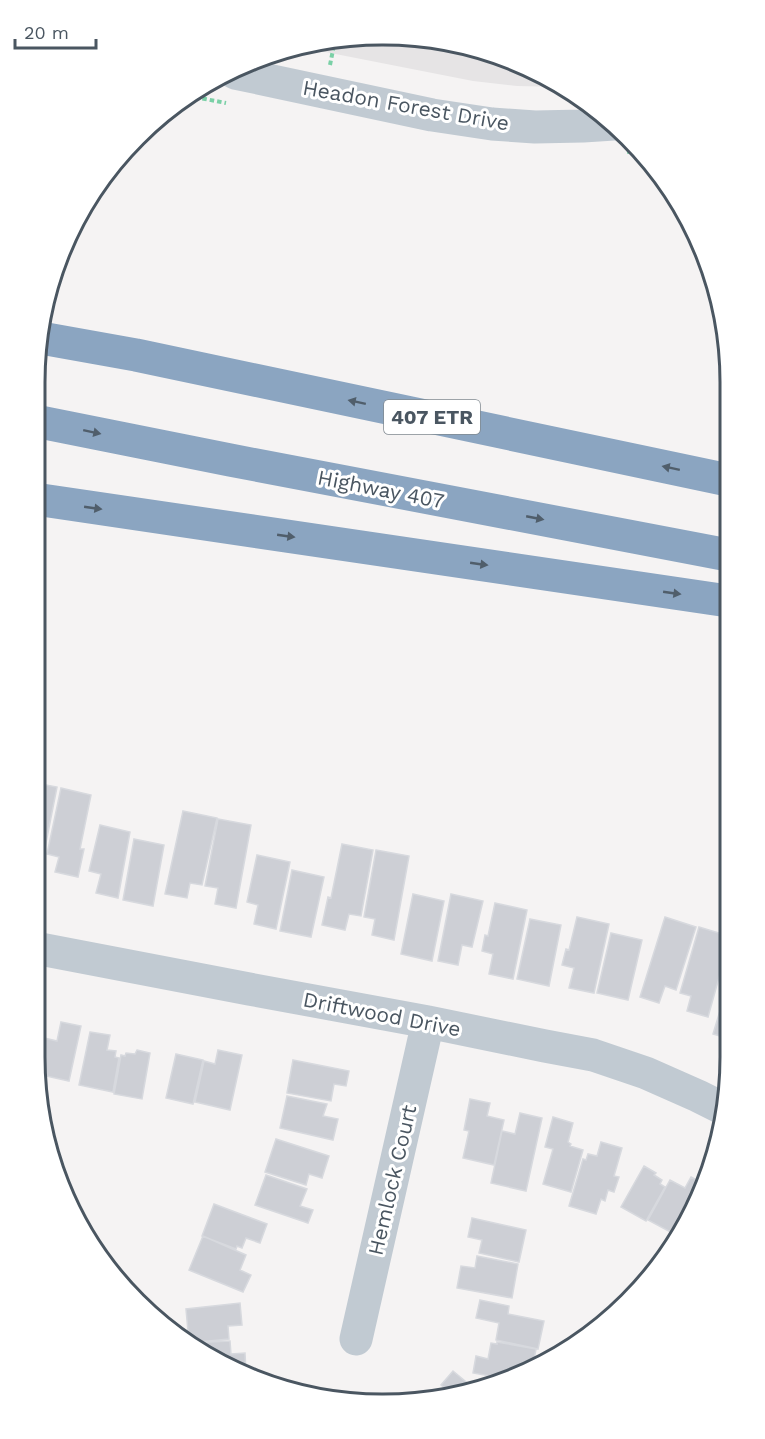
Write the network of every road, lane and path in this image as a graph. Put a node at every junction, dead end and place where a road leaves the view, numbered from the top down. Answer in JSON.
{"nodes":[{"id":1,"x":333,"y":49,"type":"edge"},
{"id":2,"x":331,"y":58,"type":"dead end"},
{"id":3,"x":244,"y":75,"type":"edge"},
{"id":4,"x":599,"y":124,"type":"edge"},
{"id":5,"x":49,"y":330,"type":"edge"},
{"id":6,"x":48,"y":339,"type":"edge"},
{"id":7,"x":136,"y":355,"type":"junction"},
{"id":8,"x":45,"y":422,"type":"edge"},
{"id":9,"x":720,"y":478,"type":"edge"},
{"id":10,"x":45,"y":501,"type":"edge"},
{"id":11,"x":720,"y":553,"type":"edge"},
{"id":12,"x":720,"y":600,"type":"edge"},
{"id":13,"x":45,"y":950,"type":"edge"},
{"id":14,"x":428,"y":1022,"type":"junction"},
{"id":15,"x":716,"y":1105,"type":"edge"},
{"id":16,"x":356,"y":1339,"type":"dead end"}],
"edges":[{"from":1,"to":2,"type":"path"},
{"from":3,"to":4,"type":"street","name":"Headon Forest Drive"},
{"from":5,"to":7,"type":"highway"},
{"from":6,"to":7,"type":"highway","number":"407 ETR"},
{"from":9,"to":7,"type":"highway","number":"407 ETR","one_way":true},
{"from":8,"to":11,"type":"highway","name":"Highway 407","one_way":true},
{"from":10,"to":12,"type":"highway","one_way":true},
{"from":13,"to":14,"type":"street","name":"Driftwood Drive"},
{"from":14,"to":15,"type":"street","name":"Driftwood Drive"},
{"from":14,"to":16,"type":"street","name":"Hemlock Court"}]}
